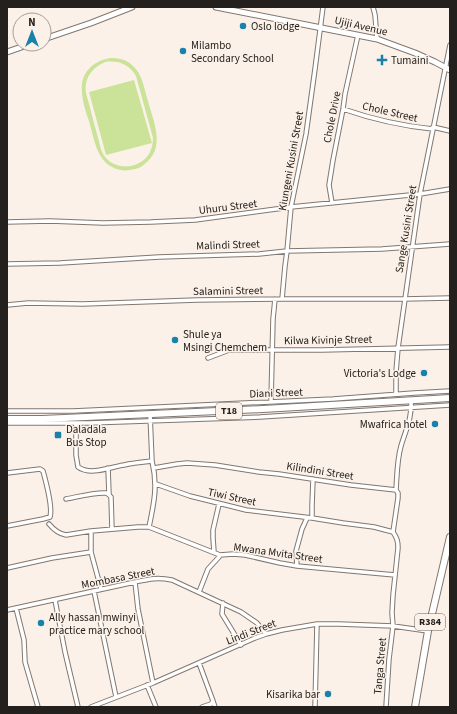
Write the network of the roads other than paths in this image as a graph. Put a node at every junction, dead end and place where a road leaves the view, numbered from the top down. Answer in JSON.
{"nodes":[{"id":1,"x":132,"y":7,"type":"edge"},
{"id":2,"x":216,"y":7,"type":"edge"},
{"id":3,"x":322,"y":7,"type":"edge"},
{"id":4,"x":373,"y":7,"type":"edge"},
{"id":5,"x":320,"y":27,"type":"junction"},
{"id":6,"x":358,"y":35,"type":"junction"},
{"id":7,"x":52,"y":36,"type":"edge"},
{"id":8,"x":377,"y":39,"type":"junction"},
{"id":9,"x":450,"y":45,"type":"edge"},
{"id":10,"x":448,"y":69,"type":"edge"},
{"id":11,"x":343,"y":109,"type":"junction"},
{"id":12,"x":433,"y":128,"type":"junction"},
{"id":13,"x":450,"y":131,"type":"edge"},
{"id":14,"x":450,"y":189,"type":"edge"},
{"id":15,"x":420,"y":194,"type":"junction"},
{"id":16,"x":332,"y":203,"type":"junction"},
{"id":17,"x":291,"y":207,"type":"junction"},
{"id":18,"x":7,"y":222,"type":"edge"},
{"id":19,"x":450,"y":244,"type":"edge"},
{"id":20,"x":412,"y":247,"type":"junction"},
{"id":21,"x":287,"y":251,"type":"junction"},
{"id":22,"x":7,"y":264,"type":"edge"},
{"id":23,"x":450,"y":298,"type":"edge"},
{"id":24,"x":275,"y":299,"type":"junction"},
{"id":25,"x":282,"y":299,"type":"junction"},
{"id":26,"x":404,"y":299,"type":"junction"},
{"id":27,"x":7,"y":305,"type":"edge"},
{"id":28,"x":450,"y":347,"type":"edge"},
{"id":29,"x":398,"y":348,"type":"junction"},
{"id":30,"x":272,"y":350,"type":"junction"},
{"id":31,"x":208,"y":358,"type":"dead end"},
{"id":32,"x":450,"y":392,"type":"edge"},
{"id":33,"x":396,"y":394,"type":"junction"},
{"id":34,"x":450,"y":398,"type":"edge"},
{"id":35,"x":271,"y":402,"type":"junction"},
{"id":36,"x":411,"y":404,"type":"junction"},
{"id":37,"x":450,"y":405,"type":"edge"},
{"id":38,"x":7,"y":411,"type":"edge"},
{"id":39,"x":150,"y":418,"type":"junction"},
{"id":40,"x":7,"y":419,"type":"edge"},
{"id":41,"x":7,"y":423,"type":"edge"},
{"id":42,"x":76,"y":424,"type":"junction"},
{"id":43,"x":152,"y":461,"type":"junction"},
{"id":44,"x":108,"y":468,"type":"junction"},
{"id":45,"x":154,"y":468,"type":"junction"},
{"id":46,"x":7,"y":473,"type":"edge"},
{"id":47,"x":313,"y":479,"type":"junction"},
{"id":48,"x":156,"y":484,"type":"junction"},
{"id":49,"x":396,"y":490,"type":"junction"},
{"id":50,"x":108,"y":494,"type":"junction"},
{"id":51,"x":66,"y":499,"type":"dead end"},
{"id":52,"x":219,"y":504,"type":"junction"},
{"id":53,"x":307,"y":518,"type":"junction"},
{"id":54,"x":312,"y":518,"type":"junction"},
{"id":55,"x":49,"y":524,"type":"dead end"},
{"id":56,"x":7,"y":526,"type":"edge"},
{"id":57,"x":149,"y":526,"type":"junction"},
{"id":58,"x":112,"y":529,"type":"junction"},
{"id":59,"x":91,"y":531,"type":"junction"},
{"id":60,"x":393,"y":532,"type":"junction"},
{"id":61,"x":450,"y":537,"type":"edge"},
{"id":62,"x":91,"y":552,"type":"junction"},
{"id":63,"x":214,"y":552,"type":"junction"},
{"id":64,"x":220,"y":555,"type":"junction"},
{"id":65,"x":297,"y":566,"type":"junction"},
{"id":66,"x":7,"y":568,"type":"edge"},
{"id":67,"x":395,"y":575,"type":"junction"},
{"id":68,"x":135,"y":582,"type":"junction"},
{"id":69,"x":101,"y":589,"type":"junction"},
{"id":70,"x":94,"y":591,"type":"junction"},
{"id":71,"x":199,"y":592,"type":"junction"},
{"id":72,"x":55,"y":600,"type":"junction"},
{"id":73,"x":223,"y":603,"type":"junction"},
{"id":74,"x":16,"y":608,"type":"junction"},
{"id":75,"x":7,"y":610,"type":"edge"},
{"id":76,"x":317,"y":624,"type":"junction"},
{"id":77,"x":393,"y":626,"type":"junction"},
{"id":78,"x":428,"y":631,"type":"junction"},
{"id":79,"x":266,"y":634,"type":"junction"},
{"id":80,"x":241,"y":645,"type":"junction"},
{"id":81,"x":199,"y":664,"type":"junction"},
{"id":82,"x":152,"y":683,"type":"junction"},
{"id":83,"x":147,"y":685,"type":"junction"},
{"id":84,"x":116,"y":697,"type":"junction"},
{"id":85,"x":213,"y":701,"type":"junction"},
{"id":86,"x":38,"y":707,"type":"edge"},
{"id":87,"x":78,"y":707,"type":"edge"},
{"id":88,"x":91,"y":707,"type":"edge"},
{"id":89,"x":156,"y":707,"type":"edge"},
{"id":90,"x":202,"y":707,"type":"edge"},
{"id":91,"x":215,"y":707,"type":"edge"},
{"id":92,"x":315,"y":707,"type":"edge"},
{"id":93,"x":386,"y":707,"type":"edge"},
{"id":94,"x":415,"y":707,"type":"edge"}],
"edges":[{"from":1,"to":7,"type":"main road"},
{"from":2,"to":5,"type":"main road","name":"Ujiji Avenue"},
{"from":3,"to":5,"type":"street","name":"Kiungeni Kusini Street"},
{"from":4,"to":8,"type":"street"},
{"from":5,"to":6,"type":"main road","name":"Ujiji Avenue"},
{"from":5,"to":17,"type":"street","name":"Kiungeni Kusini Street"},
{"from":6,"to":8,"type":"main road","name":"Ujiji Avenue"},
{"from":6,"to":11,"type":"street","name":"Chole Drive"},
{"from":8,"to":10,"type":"main road","name":"Ujiji Avenue"},
{"from":9,"to":10,"type":"street","name":"Sange Kusini Street"},
{"from":10,"to":12,"type":"street","name":"Sange Kusini Street"},
{"from":11,"to":12,"type":"street","name":"Chole Street"},
{"from":11,"to":16,"type":"street","name":"Chole Drive"},
{"from":12,"to":13,"type":"street","name":"Chole Street"},
{"from":12,"to":15,"type":"street","name":"Sange Kusini Street"},
{"from":14,"to":15,"type":"street","name":"Uhuru Street"},
{"from":15,"to":16,"type":"street","name":"Uhuru Street"},
{"from":15,"to":20,"type":"street","name":"Sange Kusini Street"},
{"from":16,"to":17,"type":"street","name":"Uhuru Street"},
{"from":17,"to":18,"type":"street","name":"Uhuru Street"},
{"from":17,"to":21,"type":"street","name":"Kiungeni Kusini Street"},
{"from":19,"to":20,"type":"street","name":"Malindi Street"},
{"from":20,"to":21,"type":"street","name":"Malindi Street"},
{"from":20,"to":26,"type":"street","name":"Sange Kusini Street"},
{"from":21,"to":22,"type":"street","name":"Malindi Street"},
{"from":21,"to":25,"type":"street","name":"Kiungeni Kusini Street"},
{"from":23,"to":26,"type":"street","name":"Salamini Street"},
{"from":24,"to":25,"type":"street","name":"Salamini Street"},
{"from":24,"to":27,"type":"street","name":"Salamini Street"},
{"from":24,"to":30,"type":"street"},
{"from":25,"to":26,"type":"street","name":"Salamini Street"},
{"from":26,"to":29,"type":"street","name":"Sange Kusini Street"},
{"from":28,"to":29,"type":"street","name":"Kilwa Kivinje Street"},
{"from":29,"to":30,"type":"street","name":"Kilwa Kivinje Street"},
{"from":29,"to":33,"type":"street","name":"Sange Kusini Street"},
{"from":30,"to":31,"type":"street","name":"Kilwa Kivinje Street"},
{"from":30,"to":35,"type":"street"},
{"from":32,"to":33,"type":"street","name":"Diani Street"},
{"from":33,"to":35,"type":"street","name":"Diani Street"},
{"from":34,"to":36,"type":"main road","number":"T18"},
{"from":35,"to":38,"type":"street","name":"Diani Street"},
{"from":36,"to":37,"type":"street"},
{"from":36,"to":39,"type":"main road","number":"T18"},
{"from":36,"to":49,"type":"street"},
{"from":39,"to":40,"type":"main road","number":"T18"},
{"from":39,"to":42,"type":"street"},
{"from":39,"to":43,"type":"street"},
{"from":41,"to":42,"type":"street"},
{"from":42,"to":44,"type":"street"},
{"from":43,"to":44,"type":"street"},
{"from":43,"to":45,"type":"street"},
{"from":44,"to":50,"type":"street"},
{"from":45,"to":47,"type":"street","name":"Kilindini Street"},
{"from":45,"to":48,"type":"street"},
{"from":46,"to":56,"type":"street"},
{"from":47,"to":49,"type":"street","name":"Kilindini Street"},
{"from":47,"to":54,"type":"street"},
{"from":48,"to":52,"type":"street","name":"Tiwi Street"},
{"from":48,"to":57,"type":"street"},
{"from":49,"to":60,"type":"street"},
{"from":50,"to":51,"type":"street"},
{"from":50,"to":58,"type":"street"},
{"from":52,"to":53,"type":"street","name":"Tiwi Street"},
{"from":52,"to":63,"type":"street"},
{"from":53,"to":54,"type":"street","name":"Tiwi Street"},
{"from":53,"to":65,"type":"street"},
{"from":54,"to":60,"type":"street","name":"Tiwi Street"},
{"from":55,"to":59,"type":"street","name":"Mwana Mvita Street"},
{"from":57,"to":58,"type":"street","name":"Mwana Mvita Street"},
{"from":57,"to":63,"type":"street","name":"Mwana Mvita Street"},
{"from":58,"to":59,"type":"street","name":"Mwana Mvita Street"},
{"from":59,"to":62,"type":"street"},
{"from":60,"to":67,"type":"street"},
{"from":61,"to":78,"type":"main road","number":"R384"},
{"from":62,"to":66,"type":"street"},
{"from":62,"to":69,"type":"street"},
{"from":63,"to":64,"type":"street","name":"Mwana Mvita Street"},
{"from":64,"to":65,"type":"street","name":"Mwana Mvita Street"},
{"from":64,"to":71,"type":"street"},
{"from":65,"to":67,"type":"street","name":"Mwana Mvita Street"},
{"from":67,"to":77,"type":"street"},
{"from":68,"to":69,"type":"street","name":"Mombasa Street"},
{"from":68,"to":71,"type":"street","name":"Mombasa Street"},
{"from":68,"to":82,"type":"street"},
{"from":69,"to":70,"type":"street","name":"Mombasa Street"},
{"from":70,"to":72,"type":"street","name":"Mombasa Street"},
{"from":70,"to":84,"type":"street"},
{"from":71,"to":73,"type":"street","name":"Mombasa Street"},
{"from":72,"to":74,"type":"street","name":"Mombasa Street"},
{"from":72,"to":87,"type":"street"},
{"from":73,"to":79,"type":"street","name":"Mombasa Street"},
{"from":73,"to":80,"type":"street"},
{"from":74,"to":75,"type":"street","name":"Mombasa Street"},
{"from":74,"to":86,"type":"street"},
{"from":76,"to":77,"type":"street","name":"Lindi Street"},
{"from":76,"to":79,"type":"street","name":"Lindi Street"},
{"from":76,"to":92,"type":"street"},
{"from":77,"to":78,"type":"street","name":"Lindi Street"},
{"from":77,"to":93,"type":"street","name":"Tanga Street"},
{"from":78,"to":94,"type":"main road","number":"R384"},
{"from":79,"to":80,"type":"street","name":"Lindi Street"},
{"from":80,"to":81,"type":"street","name":"Lindi Street"},
{"from":81,"to":82,"type":"street","name":"Lindi Street"},
{"from":81,"to":85,"type":"street"},
{"from":82,"to":83,"type":"street","name":"Lindi Street"},
{"from":83,"to":84,"type":"street","name":"Lindi Street"},
{"from":83,"to":89,"type":"street"},
{"from":84,"to":88,"type":"street","name":"Lindi Street"},
{"from":85,"to":90,"type":"street"},
{"from":85,"to":91,"type":"street"}]}
